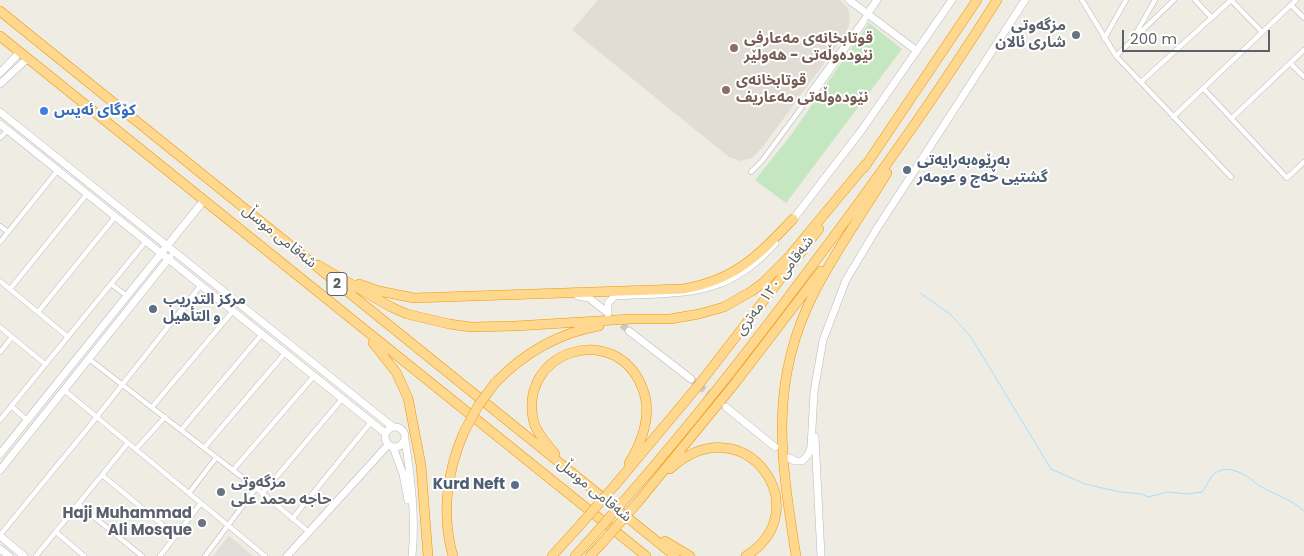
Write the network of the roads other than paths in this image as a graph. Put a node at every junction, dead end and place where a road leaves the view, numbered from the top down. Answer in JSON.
{"nodes":[{"id":1,"x":849,"y":0,"type":"edge"},
{"id":2,"x":854,"y":0,"type":"edge"},
{"id":3,"x":877,"y":0,"type":"edge"},
{"id":4,"x":952,"y":0,"type":"edge"},
{"id":5,"x":976,"y":0,"type":"edge"},
{"id":6,"x":997,"y":0,"type":"edge"},
{"id":7,"x":1024,"y":0,"type":"edge"},
{"id":8,"x":1082,"y":0,"type":"edge"},
{"id":9,"x":1126,"y":0,"type":"edge"},
{"id":10,"x":1156,"y":0,"type":"edge"},
{"id":11,"x":1174,"y":0,"type":"edge"},
{"id":12,"x":1196,"y":0,"type":"edge"},
{"id":13,"x":1231,"y":0,"type":"edge"},
{"id":14,"x":1296,"y":0,"type":"edge"},
{"id":15,"x":1291,"y":5,"type":"junction"},
{"id":16,"x":0,"y":11,"type":"edge"},
{"id":17,"x":866,"y":14,"type":"junction"},
{"id":18,"x":1211,"y":17,"type":"junction"},
{"id":19,"x":1304,"y":18,"type":"edge"},
{"id":20,"x":1262,"y":32,"type":"junction"},
{"id":21,"x":0,"y":36,"type":"edge"},
{"id":22,"x":1104,"y":38,"type":"junction"},
{"id":23,"x":1132,"y":40,"type":"junction"},
{"id":24,"x":1304,"y":50,"type":"edge"},
{"id":25,"x":917,"y":51,"type":"junction"},
{"id":26,"x":20,"y":52,"type":"junction"},
{"id":27,"x":1116,"y":56,"type":"junction"},
{"id":28,"x":28,"y":58,"type":"junction"},
{"id":29,"x":11,"y":62,"type":"junction"},
{"id":30,"x":1290,"y":63,"type":"junction"},
{"id":31,"x":17,"y":68,"type":"junction"},
{"id":32,"x":0,"y":73,"type":"edge"},
{"id":33,"x":1304,"y":77,"type":"edge"},
{"id":34,"x":1141,"y":82,"type":"junction"},
{"id":35,"x":0,"y":84,"type":"edge"},
{"id":36,"x":1203,"y":88,"type":"junction"},
{"id":37,"x":0,"y":112,"type":"edge"},
{"id":38,"x":1173,"y":117,"type":"junction"},
{"id":39,"x":1232,"y":118,"type":"junction"},
{"id":40,"x":0,"y":124,"type":"edge"},
{"id":41,"x":8,"y":130,"type":"junction"},
{"id":42,"x":0,"y":138,"type":"edge"},
{"id":43,"x":904,"y":140,"type":"junction"},
{"id":44,"x":1304,"y":162,"type":"edge"},
{"id":45,"x":866,"y":164,"type":"junction"},
{"id":46,"x":58,"y":170,"type":"junction"},
{"id":47,"x":751,"y":172,"type":"dead end"},
{"id":48,"x":80,"y":176,"type":"junction"},
{"id":49,"x":1231,"y":177,"type":"dead end"},
{"id":50,"x":74,"y":184,"type":"junction"},
{"id":51,"x":87,"y":194,"type":"junction"},
{"id":52,"x":204,"y":200,"type":"junction"},
{"id":53,"x":115,"y":217,"type":"junction"},
{"id":54,"x":793,"y":219,"type":"junction"},
{"id":55,"x":0,"y":226,"type":"edge"},
{"id":56,"x":854,"y":226,"type":"junction"},
{"id":57,"x":8,"y":232,"type":"junction"},
{"id":58,"x":146,"y":241,"type":"junction"},
{"id":59,"x":0,"y":242,"type":"edge"},
{"id":60,"x":167,"y":246,"type":"junction"},
{"id":61,"x":174,"y":252,"type":"junction"},
{"id":62,"x":161,"y":253,"type":"junction"},
{"id":63,"x":169,"y":259,"type":"junction"},
{"id":64,"x":309,"y":262,"type":"junction"},
{"id":65,"x":334,"y":272,"type":"junction"},
{"id":66,"x":0,"y":281,"type":"edge"},
{"id":67,"x":111,"y":284,"type":"junction"},
{"id":68,"x":201,"y":285,"type":"junction"},
{"id":69,"x":10,"y":289,"type":"junction"},
{"id":70,"x":549,"y":294,"type":"junction"},
{"id":71,"x":127,"y":296,"type":"junction"},
{"id":72,"x":325,"y":298,"type":"junction"},
{"id":73,"x":233,"y":311,"type":"junction"},
{"id":74,"x":38,"y":312,"type":"junction"},
{"id":75,"x":651,"y":319,"type":"junction"},
{"id":76,"x":0,"y":327,"type":"edge"},
{"id":77,"x":629,"y":331,"type":"tunnel mouth"},
{"id":78,"x":262,"y":334,"type":"junction"},
{"id":79,"x":276,"y":334,"type":"junction"},
{"id":80,"x":12,"y":337,"type":"junction"},
{"id":81,"x":68,"y":337,"type":"junction"},
{"id":82,"x":270,"y":341,"type":"junction"},
{"id":83,"x":0,"y":352,"type":"edge"},
{"id":84,"x":285,"y":353,"type":"junction"},
{"id":85,"x":89,"y":359,"type":"junction"},
{"id":86,"x":45,"y":364,"type":"junction"},
{"id":87,"x":314,"y":376,"type":"junction"},
{"id":88,"x":690,"y":379,"type":"tunnel mouth"},
{"id":89,"x":122,"y":385,"type":"junction"},
{"id":90,"x":64,"y":390,"type":"junction"},
{"id":91,"x":342,"y":399,"type":"junction"},
{"id":92,"x":813,"y":404,"type":"junction"},
{"id":93,"x":11,"y":406,"type":"junction"},
{"id":94,"x":152,"y":407,"type":"junction"},
{"id":95,"x":726,"y":407,"type":"tunnel mouth"},
{"id":96,"x":34,"y":412,"type":"junction"},
{"id":97,"x":97,"y":417,"type":"junction"},
{"id":98,"x":165,"y":417,"type":"junction"},
{"id":99,"x":42,"y":418,"type":"junction"},
{"id":100,"x":0,"y":420,"type":"edge"},
{"id":101,"x":27,"y":420,"type":"junction"},
{"id":102,"x":371,"y":422,"type":"junction"},
{"id":103,"x":393,"y":427,"type":"junction"},
{"id":104,"x":181,"y":430,"type":"junction"},
{"id":105,"x":385,"y":433,"type":"junction"},
{"id":106,"x":405,"y":440,"type":"junction"},
{"id":107,"x":128,"y":443,"type":"junction"},
{"id":108,"x":390,"y":446,"type":"junction"},
{"id":109,"x":775,"y":447,"type":"dead end"},
{"id":110,"x":204,"y":448,"type":"junction"},
{"id":111,"x":136,"y":449,"type":"junction"},
{"id":112,"x":0,"y":454,"type":"edge"},
{"id":113,"x":216,"y":458,"type":"junction"},
{"id":114,"x":789,"y":458,"type":"dead end"},
{"id":115,"x":564,"y":466,"type":"junction"},
{"id":116,"x":0,"y":470,"type":"edge"},
{"id":117,"x":233,"y":470,"type":"junction"},
{"id":118,"x":102,"y":475,"type":"junction"},
{"id":119,"x":616,"y":484,"type":"junction"},
{"id":120,"x":256,"y":488,"type":"junction"},
{"id":121,"x":647,"y":492,"type":"junction"},
{"id":122,"x":189,"y":493,"type":"junction"},
{"id":123,"x":262,"y":494,"type":"junction"},
{"id":124,"x":201,"y":503,"type":"junction"},
{"id":125,"x":78,"y":504,"type":"junction"},
{"id":126,"x":292,"y":519,"type":"junction"},
{"id":127,"x":634,"y":523,"type":"junction"},
{"id":128,"x":228,"y":525,"type":"junction"},
{"id":129,"x":56,"y":532,"type":"junction"},
{"id":130,"x":309,"y":532,"type":"junction"},
{"id":131,"x":0,"y":536,"type":"edge"},
{"id":132,"x":176,"y":536,"type":"junction"},
{"id":133,"x":622,"y":537,"type":"junction"},
{"id":134,"x":0,"y":548,"type":"edge"},
{"id":135,"x":592,"y":554,"type":"edge"},
{"id":136,"x":9,"y":556,"type":"edge"},
{"id":137,"x":24,"y":556,"type":"edge"},
{"id":138,"x":36,"y":556,"type":"edge"},
{"id":139,"x":84,"y":556,"type":"edge"},
{"id":140,"x":142,"y":556,"type":"edge"},
{"id":141,"x":160,"y":556,"type":"edge"},
{"id":142,"x":205,"y":556,"type":"edge"},
{"id":143,"x":265,"y":556,"type":"edge"},
{"id":144,"x":287,"y":556,"type":"edge"},
{"id":145,"x":407,"y":556,"type":"edge"},
{"id":146,"x":412,"y":556,"type":"edge"},
{"id":147,"x":428,"y":556,"type":"edge"},
{"id":148,"x":453,"y":556,"type":"edge"},
{"id":149,"x":552,"y":556,"type":"edge"},
{"id":150,"x":576,"y":556,"type":"edge"},
{"id":151,"x":641,"y":556,"type":"edge"},
{"id":152,"x":646,"y":556,"type":"edge"},
{"id":153,"x":675,"y":556,"type":"edge"},
{"id":154,"x":690,"y":556,"type":"edge"},
{"id":155,"x":746,"y":556,"type":"edge"},
{"id":156,"x":796,"y":556,"type":"edge"},
{"id":157,"x":821,"y":556,"type":"edge"}],
"edges":[{"from":1,"to":17,"type":"street"},
{"from":2,"to":17,"type":"street"},
{"from":3,"to":17,"type":"street"},
{"from":4,"to":25,"type":"street"},
{"from":5,"to":45,"type":"highway","name":"شەقامی ١٢٠ مەتری"},
{"from":6,"to":43,"type":"highway","name":"شەقامی ١٢٠ مەتری"},
{"from":7,"to":92,"type":"street"},
{"from":8,"to":22,"type":"street"},
{"from":9,"to":22,"type":"street"},
{"from":10,"to":23,"type":"street"},
{"from":11,"to":23,"type":"street"},
{"from":12,"to":18,"type":"street"},
{"from":13,"to":18,"type":"street"},
{"from":13,"to":20,"type":"street"},
{"from":14,"to":15,"type":"street"},
{"from":15,"to":19,"type":"street"},
{"from":15,"to":20,"type":"street"},
{"from":16,"to":64,"type":"highway","name":"شەقامی موسڵ","number":"2"},
{"from":17,"to":25,"type":"street"},
{"from":17,"to":47,"type":"street"},
{"from":18,"to":34,"type":"street"},
{"from":20,"to":36,"type":"street"},
{"from":21,"to":26,"type":"highway","name":"شەقامی موسڵ","number":"2"},
{"from":22,"to":27,"type":"street"},
{"from":23,"to":27,"type":"street"},
{"from":24,"to":30,"type":"street"},
{"from":25,"to":54,"type":"street"},
{"from":26,"to":28,"type":"highway","name":"شەقامی موسڵ","number":"2"},
{"from":26,"to":29,"type":"street"},
{"from":27,"to":34,"type":"street"},
{"from":28,"to":31,"type":"street"},
{"from":28,"to":52,"type":"highway","name":"شەقامی موسڵ","number":"2"},
{"from":29,"to":31,"type":"street"},
{"from":29,"to":32,"type":"street"},
{"from":30,"to":33,"type":"street"},
{"from":30,"to":39,"type":"street"},
{"from":31,"to":35,"type":"street"},
{"from":34,"to":38,"type":"street"},
{"from":36,"to":38,"type":"street"},
{"from":36,"to":39,"type":"street"},
{"from":37,"to":48,"type":"street"},
{"from":38,"to":49,"type":"street"},
{"from":39,"to":44,"type":"street"},
{"from":40,"to":41,"type":"street"},
{"from":41,"to":42,"type":"street"},
{"from":41,"to":46,"type":"street"},
{"from":43,"to":56,"type":"highway"},
{"from":43,"to":150,"type":"highway","name":"شەقامی ١٢٠ مەتری","bridge":true},
{"from":45,"to":75,"type":"highway"},
{"from":45,"to":119,"type":"highway","name":"شەقامی ١٢٠ مەتری"},
{"from":46,"to":50,"type":"street"},
{"from":46,"to":57,"type":"street"},
{"from":48,"to":50,"type":"street"},
{"from":48,"to":60,"type":"street"},
{"from":50,"to":51,"type":"street"},
{"from":51,"to":53,"type":"street"},
{"from":51,"to":69,"type":"street"},
{"from":52,"to":60,"type":"street"},
{"from":52,"to":72,"type":"highway","name":"شەقامی موسڵ","number":"2"},
{"from":53,"to":58,"type":"street"},
{"from":53,"to":74,"type":"street"},
{"from":54,"to":70,"type":"highway"},
{"from":54,"to":70,"type":"street"},
{"from":55,"to":57,"type":"street"},
{"from":56,"to":121,"type":"highway"},
{"from":56,"to":156,"type":"highway"},
{"from":57,"to":59,"type":"street"},
{"from":58,"to":62,"type":"street"},
{"from":58,"to":67,"type":"street"},
{"from":60,"to":61,"type":"street"},
{"from":60,"to":62,"type":"street"},
{"from":61,"to":63,"type":"street"},
{"from":61,"to":79,"type":"street"},
{"from":62,"to":63,"type":"street"},
{"from":62,"to":71,"type":"street"},
{"from":63,"to":68,"type":"street"},
{"from":63,"to":85,"type":"street"},
{"from":64,"to":65,"type":"highway"},
{"from":64,"to":115,"type":"highway","name":"شەقامی موسڵ","number":"2"},
{"from":65,"to":70,"type":"highway"},
{"from":65,"to":75,"type":"highway"},
{"from":66,"to":69,"type":"street"},
{"from":67,"to":71,"type":"street"},
{"from":67,"to":81,"type":"street"},
{"from":68,"to":73,"type":"street"},
{"from":68,"to":89,"type":"street"},
{"from":69,"to":74,"type":"street"},
{"from":71,"to":96,"type":"street"},
{"from":72,"to":133,"type":"highway","name":"شەقامی موسڵ","number":"2"},
{"from":72,"to":147,"type":"highway"},
{"from":73,"to":78,"type":"street"},
{"from":73,"to":94,"type":"street"},
{"from":74,"to":81,"type":"street"},
{"from":75,"to":148,"type":"highway","bridge":true},
{"from":76,"to":80,"type":"street"},
{"from":77,"to":88,"type":"street"},
{"from":78,"to":82,"type":"street"},
{"from":78,"to":104,"type":"street"},
{"from":79,"to":82,"type":"street"},
{"from":79,"to":103,"type":"street"},
{"from":80,"to":83,"type":"street"},
{"from":80,"to":86,"type":"street"},
{"from":81,"to":86,"type":"street"},
{"from":82,"to":84,"type":"street"},
{"from":84,"to":87,"type":"street"},
{"from":84,"to":110,"type":"street"},
{"from":85,"to":89,"type":"street"},
{"from":85,"to":90,"type":"street"},
{"from":86,"to":93,"type":"street"},
{"from":87,"to":91,"type":"street"},
{"from":87,"to":117,"type":"street"},
{"from":89,"to":94,"type":"street"},
{"from":89,"to":97,"type":"street"},
{"from":90,"to":97,"type":"street"},
{"from":90,"to":99,"type":"street"},
{"from":91,"to":102,"type":"street"},
{"from":91,"to":123,"type":"street"},
{"from":92,"to":114,"type":"street"},
{"from":92,"to":157,"type":"street"},
{"from":93,"to":100,"type":"street"},
{"from":93,"to":101,"type":"street"},
{"from":94,"to":98,"type":"street"},
{"from":95,"to":109,"type":"street"},
{"from":96,"to":99,"type":"street"},
{"from":96,"to":101,"type":"street"},
{"from":97,"to":107,"type":"street"},
{"from":97,"to":131,"type":"street"},
{"from":98,"to":104,"type":"street"},
{"from":98,"to":111,"type":"street"},
{"from":99,"to":116,"type":"street"},
{"from":101,"to":112,"type":"street"},
{"from":102,"to":105,"type":"street"},
{"from":102,"to":126,"type":"street"},
{"from":103,"to":105,"type":"street"},
{"from":103,"to":106,"type":"street"},
{"from":104,"to":110,"type":"street"},
{"from":105,"to":108,"type":"street"},
{"from":106,"to":108,"type":"street"},
{"from":106,"to":146,"type":"street"},
{"from":107,"to":111,"type":"street"},
{"from":107,"to":118,"type":"street"},
{"from":108,"to":130,"type":"street"},
{"from":108,"to":145,"type":"street"},
{"from":110,"to":113,"type":"street"},
{"from":111,"to":122,"type":"street"},
{"from":113,"to":117,"type":"street"},
{"from":113,"to":122,"type":"street"},
{"from":115,"to":119,"type":"highway"},
{"from":115,"to":127,"type":"highway","name":"شەقامی موسڵ","number":"2"},
{"from":117,"to":120,"type":"street"},
{"from":118,"to":125,"type":"street"},
{"from":118,"to":132,"type":"street"},
{"from":119,"to":149,"type":"highway","name":"شەقامی ١٢٠ مەتری","bridge":true},
{"from":120,"to":123,"type":"street"},
{"from":120,"to":128,"type":"street"},
{"from":121,"to":135,"type":"highway","bridge":true},
{"from":121,"to":155,"type":"highway"},
{"from":122,"to":124,"type":"street"},
{"from":123,"to":126,"type":"street"},
{"from":124,"to":128,"type":"street"},
{"from":124,"to":132,"type":"street"},
{"from":125,"to":129,"type":"street"},
{"from":125,"to":140,"type":"street"},
{"from":126,"to":130,"type":"street"},
{"from":127,"to":153,"type":"highway","name":"شەقامی موسڵ","number":"2"},
{"from":127,"to":154,"type":"highway"},
{"from":128,"to":142,"type":"street"},
{"from":128,"to":143,"type":"street"},
{"from":129,"to":138,"type":"street"},
{"from":129,"to":139,"type":"street"},
{"from":130,"to":144,"type":"street"},
{"from":131,"to":137,"type":"street"},
{"from":132,"to":141,"type":"street"},
{"from":133,"to":151,"type":"highway"},
{"from":133,"to":152,"type":"highway","name":"شەقامی موسڵ","number":"2"},
{"from":134,"to":136,"type":"street"}]}
